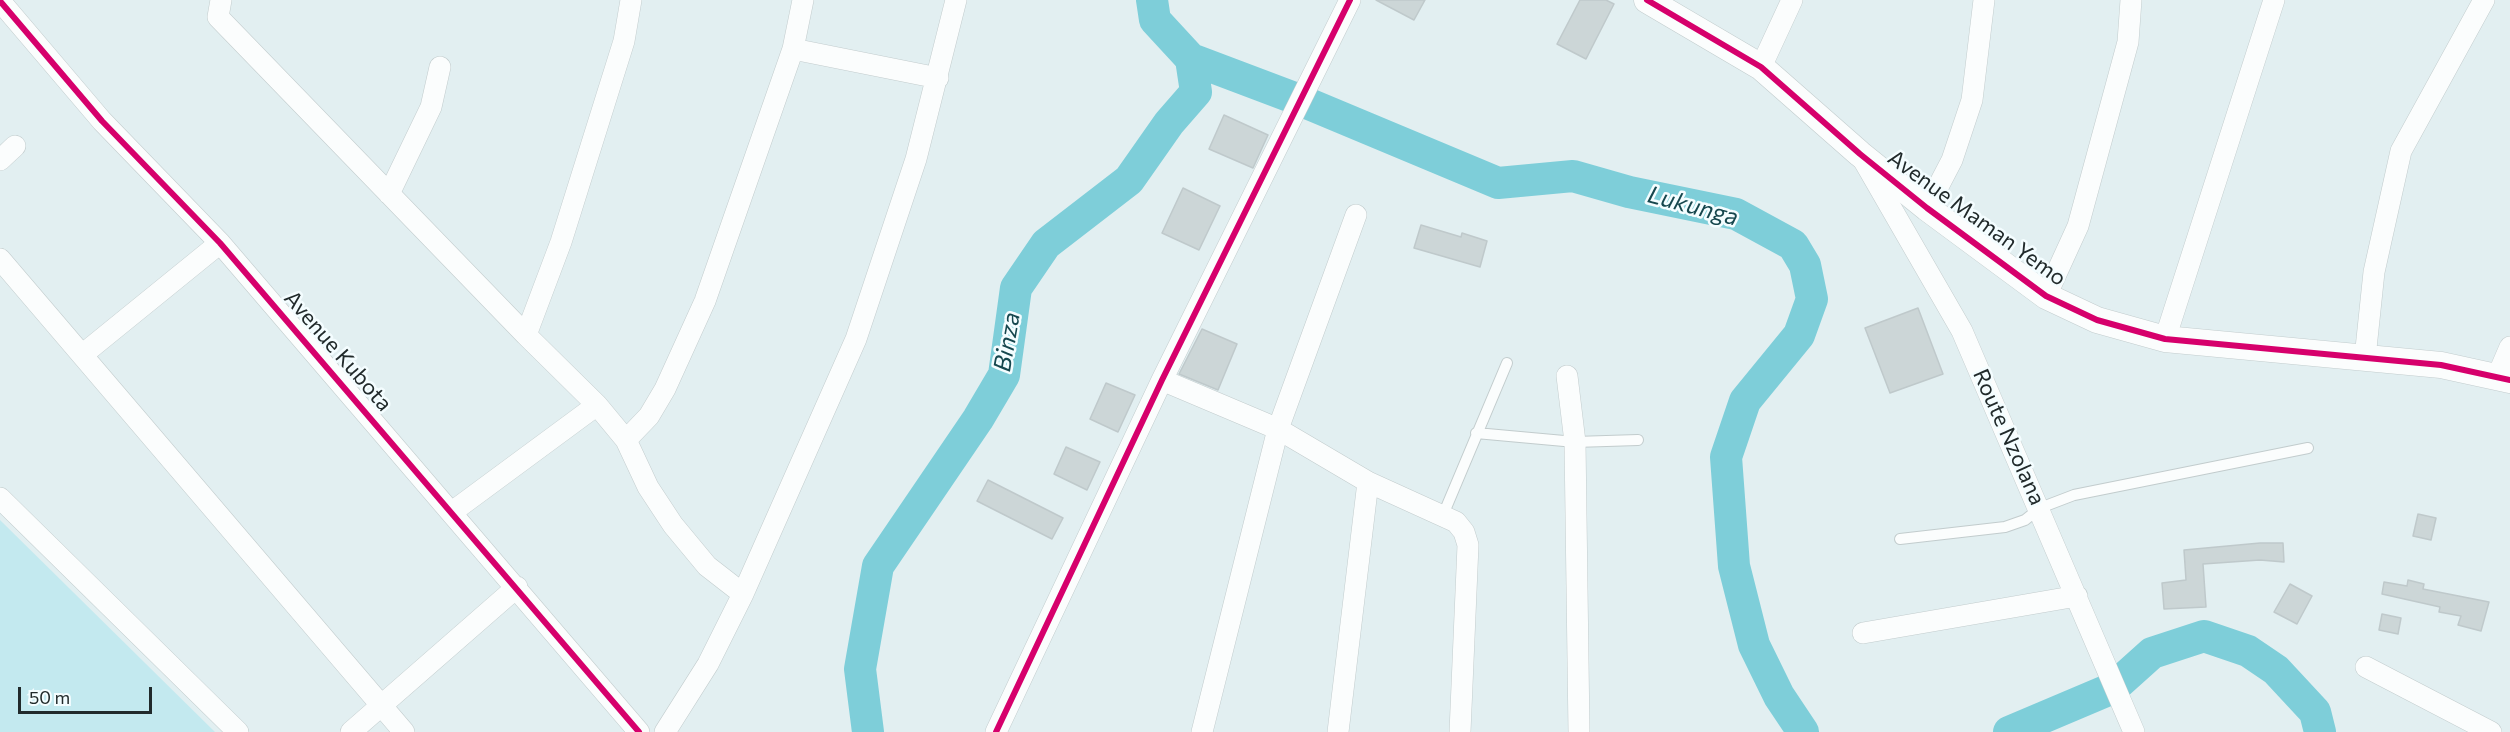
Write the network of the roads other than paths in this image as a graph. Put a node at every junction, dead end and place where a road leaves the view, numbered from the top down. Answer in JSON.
{"nodes":[{"id":1,"x":221,"y":0,"type":"edge"},
{"id":2,"x":632,"y":0,"type":"edge"},
{"id":3,"x":803,"y":0,"type":"edge"},
{"id":4,"x":956,"y":0,"type":"edge"},
{"id":5,"x":1350,"y":0,"type":"edge"},
{"id":6,"x":1647,"y":0,"type":"edge"},
{"id":7,"x":1792,"y":0,"type":"edge"},
{"id":8,"x":1984,"y":0,"type":"edge"},
{"id":9,"x":2131,"y":0,"type":"edge"},
{"id":10,"x":2274,"y":0,"type":"edge"},
{"id":11,"x":2484,"y":0,"type":"edge"},
{"id":12,"x":0,"y":1,"type":"edge"},
{"id":13,"x":793,"y":49,"type":"junction"},
{"id":14,"x":440,"y":67,"type":"dead end"},
{"id":15,"x":1761,"y":67,"type":"junction"},
{"id":16,"x":938,"y":78,"type":"junction"},
{"id":17,"x":1860,"y":154,"type":"junction"},
{"id":18,"x":389,"y":194,"type":"junction"},
{"id":19,"x":1927,"y":208,"type":"junction"},
{"id":20,"x":1356,"y":215,"type":"dead end"},
{"id":21,"x":220,"y":243,"type":"junction"},
{"id":22,"x":0,"y":259,"type":"edge"},
{"id":23,"x":2046,"y":296,"type":"junction"},
{"id":24,"x":526,"y":335,"type":"junction"},
{"id":25,"x":2165,"y":339,"type":"junction"},
{"id":26,"x":2510,"y":347,"type":"edge"},
{"id":27,"x":82,"y":355,"type":"junction"},
{"id":28,"x":2365,"y":358,"type":"junction"},
{"id":29,"x":1507,"y":363,"type":"dead end"},
{"id":30,"x":1568,"y":376,"type":"dead end"},
{"id":31,"x":2504,"y":377,"type":"edge"},
{"id":32,"x":1162,"y":380,"type":"junction"},
{"id":33,"x":597,"y":405,"type":"junction"},
{"id":34,"x":1278,"y":429,"type":"junction"},
{"id":35,"x":1476,"y":433,"type":"junction"},
{"id":36,"x":626,"y":440,"type":"junction"},
{"id":37,"x":1638,"y":440,"type":"dead end"},
{"id":38,"x":1575,"y":442,"type":"junction"},
{"id":39,"x":2308,"y":448,"type":"dead end"},
{"id":40,"x":1368,"y":482,"type":"junction"},
{"id":41,"x":0,"y":498,"type":"edge"},
{"id":42,"x":2040,"y":508,"type":"junction"},
{"id":43,"x":452,"y":512,"type":"junction"},
{"id":44,"x":1443,"y":515,"type":"junction"},
{"id":45,"x":1900,"y":539,"type":"dead end"},
{"id":46,"x":517,"y":587,"type":"junction"},
{"id":47,"x":743,"y":594,"type":"junction"},
{"id":48,"x":2077,"y":596,"type":"junction"},
{"id":49,"x":1863,"y":633,"type":"dead end"},
{"id":50,"x":2366,"y":667,"type":"dead end"},
{"id":51,"x":380,"y":706,"type":"junction"},
{"id":52,"x":2132,"y":728,"type":"edge"},
{"id":53,"x":238,"y":732,"type":"edge"},
{"id":54,"x":351,"y":732,"type":"edge"},
{"id":55,"x":404,"y":732,"type":"edge"},
{"id":56,"x":639,"y":732,"type":"edge"},
{"id":57,"x":665,"y":732,"type":"edge"},
{"id":58,"x":996,"y":732,"type":"edge"},
{"id":59,"x":1202,"y":732,"type":"edge"},
{"id":60,"x":1338,"y":732,"type":"edge"},
{"id":61,"x":1460,"y":732,"type":"edge"},
{"id":62,"x":1579,"y":732,"type":"edge"},
{"id":63,"x":2491,"y":732,"type":"edge"}],
"edges":[{"from":1,"to":18,"type":"street"},
{"from":2,"to":24,"type":"street"},
{"from":3,"to":13,"type":"street"},
{"from":4,"to":16,"type":"street"},
{"from":5,"to":32,"type":"street"},
{"from":6,"to":15,"type":"street","name":"Avenue Maman Yemo"},
{"from":7,"to":15,"type":"street"},
{"from":8,"to":19,"type":"street"},
{"from":9,"to":23,"type":"street"},
{"from":10,"to":25,"type":"street"},
{"from":11,"to":28,"type":"street"},
{"from":12,"to":21,"type":"street","name":"Avenue Kubota"},
{"from":13,"to":16,"type":"street"},
{"from":13,"to":36,"type":"street"},
{"from":14,"to":18,"type":"street"},
{"from":15,"to":17,"type":"street","name":"Avenue Maman Yemo"},
{"from":16,"to":47,"type":"street"},
{"from":17,"to":19,"type":"street","name":"Avenue Maman Yemo"},
{"from":17,"to":42,"type":"street","name":"Route Nzolana"},
{"from":18,"to":24,"type":"street"},
{"from":19,"to":23,"type":"street","name":"Avenue Maman Yemo"},
{"from":20,"to":34,"type":"street"},
{"from":21,"to":27,"type":"street"},
{"from":21,"to":43,"type":"street","name":"Avenue Kubota"},
{"from":22,"to":27,"type":"street"},
{"from":23,"to":25,"type":"street","name":"Avenue Maman Yemo"},
{"from":24,"to":33,"type":"street"},
{"from":25,"to":28,"type":"street","name":"Avenue Maman Yemo"},
{"from":26,"to":31,"type":"street"},
{"from":27,"to":51,"type":"street"},
{"from":28,"to":31,"type":"street","name":"Avenue Maman Yemo"},
{"from":29,"to":35,"type":"lane"},
{"from":30,"to":38,"type":"street"},
{"from":32,"to":34,"type":"street"},
{"from":32,"to":58,"type":"street"},
{"from":33,"to":36,"type":"street"},
{"from":33,"to":43,"type":"street"},
{"from":34,"to":40,"type":"street"},
{"from":34,"to":59,"type":"street"},
{"from":35,"to":38,"type":"lane"},
{"from":35,"to":44,"type":"lane"},
{"from":36,"to":47,"type":"street"},
{"from":37,"to":38,"type":"lane"},
{"from":38,"to":62,"type":"street"},
{"from":39,"to":42,"type":"lane"},
{"from":40,"to":44,"type":"street"},
{"from":40,"to":60,"type":"street"},
{"from":41,"to":53,"type":"street"},
{"from":42,"to":45,"type":"lane"},
{"from":42,"to":48,"type":"street","name":"Route Nzolana"},
{"from":43,"to":46,"type":"street","name":"Avenue Kubota"},
{"from":44,"to":61,"type":"street"},
{"from":46,"to":51,"type":"street"},
{"from":46,"to":56,"type":"street","name":"Avenue Kubota"},
{"from":47,"to":57,"type":"street"},
{"from":48,"to":49,"type":"street"},
{"from":48,"to":52,"type":"street","name":"Route Nzolana"},
{"from":50,"to":63,"type":"street"},
{"from":51,"to":54,"type":"street"},
{"from":51,"to":55,"type":"street"}]}
